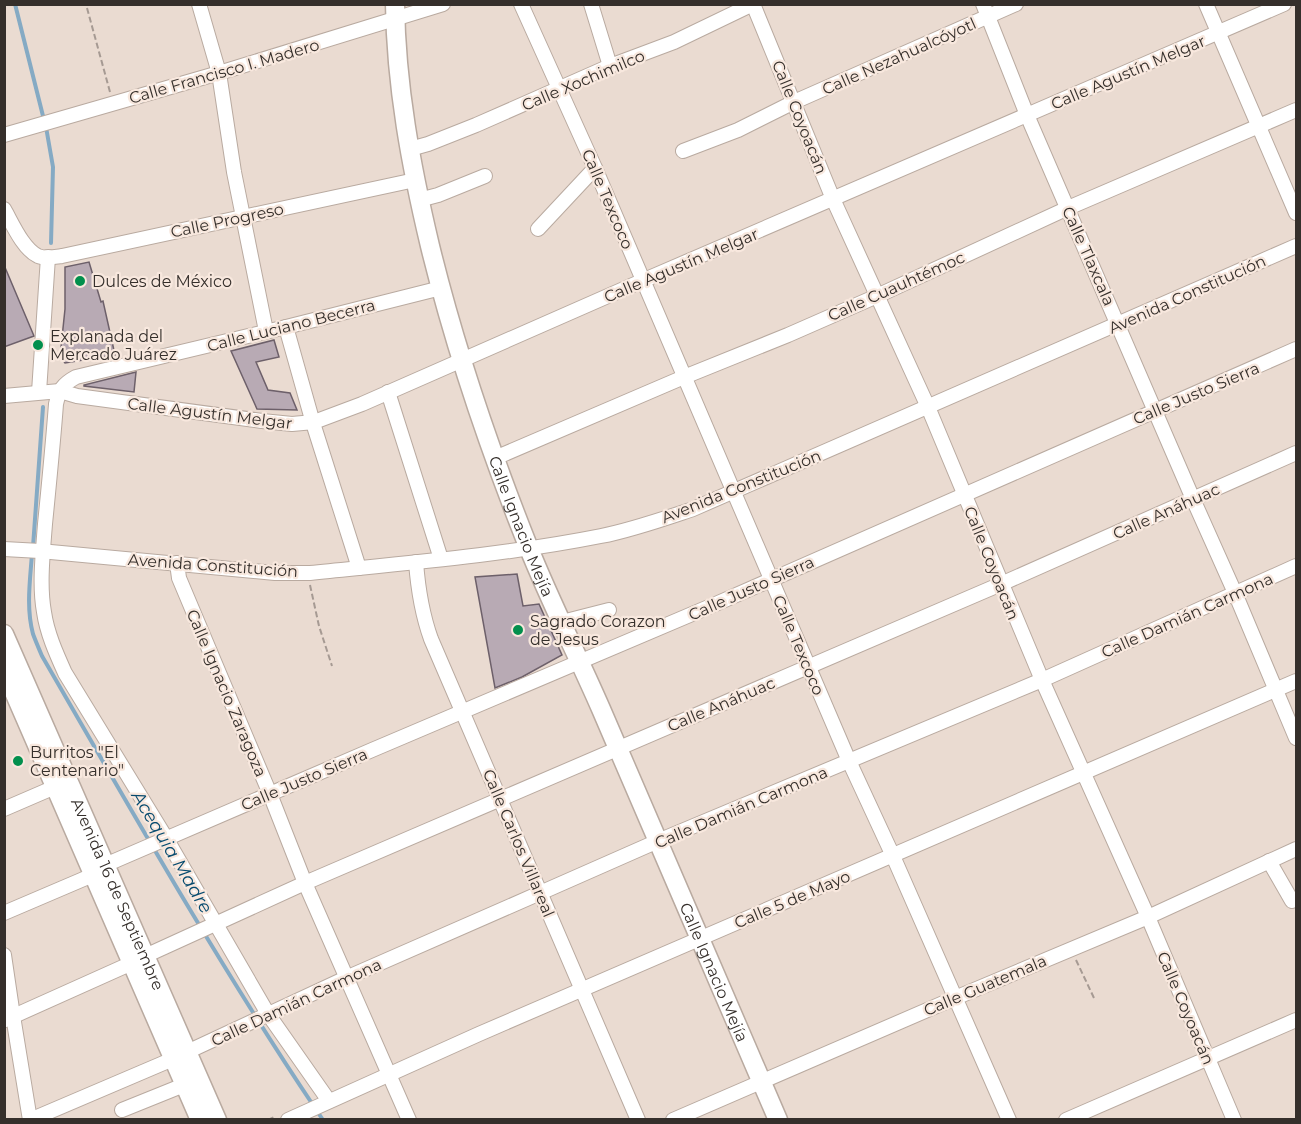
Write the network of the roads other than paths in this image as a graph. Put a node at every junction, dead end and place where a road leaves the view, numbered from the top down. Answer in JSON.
{"nodes":[{"id":1,"x":199,"y":4,"type":"edge"},
{"id":2,"x":443,"y":4,"type":"edge"},
{"id":3,"x":521,"y":4,"type":"edge"},
{"id":4,"x":591,"y":4,"type":"edge"},
{"id":5,"x":753,"y":4,"type":"edge"},
{"id":6,"x":1016,"y":4,"type":"edge"},
{"id":7,"x":1206,"y":4,"type":"edge"},
{"id":8,"x":1284,"y":4,"type":"edge"},
{"id":9,"x":986,"y":10,"type":"edge"},
{"id":10,"x":395,"y":12,"type":"edge"},
{"id":11,"x":1218,"y":34,"type":"junction"},
{"id":12,"x":610,"y":66,"type":"junction"},
{"id":13,"x":219,"y":73,"type":"junction"},
{"id":14,"x":560,"y":89,"type":"junction"},
{"id":15,"x":794,"y":102,"type":"junction"},
{"id":16,"x":1296,"y":110,"type":"edge"},
{"id":17,"x":1027,"y":116,"type":"junction"},
{"id":18,"x":1258,"y":127,"type":"junction"},
{"id":19,"x":4,"y":135,"type":"edge"},
{"id":20,"x":410,"y":149,"type":"junction"},
{"id":21,"x":683,"y":151,"type":"dead end"},
{"id":22,"x":595,"y":168,"type":"junction"},
{"id":23,"x":486,"y":176,"type":"dead end"},
{"id":24,"x":415,"y":180,"type":"junction"},
{"id":25,"x":833,"y":199,"type":"junction"},
{"id":26,"x":419,"y":200,"type":"junction"},
{"id":27,"x":1068,"y":208,"type":"junction"},
{"id":28,"x":1296,"y":213,"type":"edge"},
{"id":29,"x":6,"y":214,"type":"edge"},
{"id":30,"x":244,"y":217,"type":"junction"},
{"id":31,"x":538,"y":230,"type":"dead end"},
{"id":32,"x":1296,"y":246,"type":"edge"},
{"id":33,"x":43,"y":257,"type":"junction"},
{"id":34,"x":642,"y":281,"type":"junction"},
{"id":35,"x":441,"y":288,"type":"junction"},
{"id":36,"x":877,"y":296,"type":"junction"},
{"id":37,"x":1118,"y":324,"type":"junction"},
{"id":38,"x":286,"y":327,"type":"junction"},
{"id":39,"x":266,"y":332,"type":"junction"},
{"id":40,"x":1296,"y":350,"type":"edge"},
{"id":41,"x":461,"y":360,"type":"junction"},
{"id":42,"x":684,"y":376,"type":"junction"},
{"id":43,"x":60,"y":391,"type":"junction"},
{"id":44,"x":39,"y":392,"type":"junction"},
{"id":45,"x":388,"y":392,"type":"junction"},
{"id":46,"x":4,"y":396,"type":"edge"},
{"id":47,"x":928,"y":407,"type":"junction"},
{"id":48,"x":1155,"y":410,"type":"junction"},
{"id":49,"x":314,"y":422,"type":"junction"},
{"id":50,"x":1296,"y":453,"type":"edge"},
{"id":51,"x":495,"y":458,"type":"junction"},
{"id":52,"x":733,"y":492,"type":"junction"},
{"id":53,"x":964,"y":495,"type":"junction"},
{"id":54,"x":1192,"y":499,"type":"junction"},
{"id":55,"x":529,"y":548,"type":"junction"},
{"id":56,"x":11,"y":550,"type":"edge"},
{"id":57,"x":42,"y":551,"type":"junction"},
{"id":58,"x":441,"y":559,"type":"junction"},
{"id":59,"x":416,"y":562,"type":"junction"},
{"id":60,"x":177,"y":563,"type":"junction"},
{"id":61,"x":1296,"y":566,"type":"edge"},
{"id":62,"x":359,"y":568,"type":"junction"},
{"id":63,"x":771,"y":580,"type":"junction"},
{"id":64,"x":1001,"y":584,"type":"junction"},
{"id":65,"x":1235,"y":593,"type":"junction"},
{"id":66,"x":609,"y":610,"type":"dead end"},
{"id":67,"x":562,"y":622,"type":"junction"},
{"id":68,"x":4,"y":634,"type":"edge"},
{"id":69,"x":580,"y":661,"type":"junction"},
{"id":70,"x":808,"y":667,"type":"junction"},
{"id":71,"x":4,"y":669,"type":"edge"},
{"id":72,"x":1042,"y":680,"type":"junction"},
{"id":73,"x":1296,"y":681,"type":"edge"},
{"id":74,"x":1276,"y":689,"type":"junction"},
{"id":75,"x":462,"y":711,"type":"junction"},
{"id":76,"x":1296,"y":738,"type":"edge"},
{"id":77,"x":618,"y":748,"type":"junction"},
{"id":78,"x":849,"y":761,"type":"junction"},
{"id":79,"x":1084,"y":773,"type":"junction"},
{"id":80,"x":56,"y":787,"type":"junction"},
{"id":81,"x":270,"y":794,"type":"junction"},
{"id":82,"x":501,"y":800,"type":"junction"},
{"id":83,"x":4,"y":809,"type":"edge"},
{"id":84,"x":163,"y":840,"type":"junction"},
{"id":85,"x":658,"y":841,"type":"junction"},
{"id":86,"x":1296,"y":849,"type":"edge"},
{"id":87,"x":893,"y":856,"type":"junction"},
{"id":88,"x":1269,"y":861,"type":"junction"},
{"id":89,"x":99,"y":870,"type":"junction"},
{"id":90,"x":305,"y":883,"type":"junction"},
{"id":91,"x":540,"y":892,"type":"junction"},
{"id":92,"x":1292,"y":901,"type":"dead end"},
{"id":93,"x":4,"y":913,"type":"edge"},
{"id":94,"x":1148,"y":917,"type":"junction"},
{"id":95,"x":214,"y":926,"type":"junction"},
{"id":96,"x":700,"y":939,"type":"junction"},
{"id":97,"x":4,"y":954,"type":"edge"},
{"id":98,"x":138,"y":960,"type":"junction"},
{"id":99,"x":346,"y":978,"type":"junction"},
{"id":100,"x":582,"y":989,"type":"junction"},
{"id":101,"x":955,"y":998,"type":"junction"},
{"id":102,"x":266,"y":1015,"type":"junction"},
{"id":103,"x":9,"y":1018,"type":"edge"},
{"id":104,"x":1296,"y":1020,"type":"edge"},
{"id":105,"x":180,"y":1055,"type":"junction"},
{"id":106,"x":1208,"y":1059,"type":"junction"},
{"id":107,"x":389,"y":1073,"type":"junction"},
{"id":108,"x":761,"y":1081,"type":"junction"},
{"id":109,"x":184,"y":1085,"type":"junction"},
{"id":110,"x":326,"y":1102,"type":"junction"},
{"id":111,"x":122,"y":1110,"type":"dead end"},
{"id":112,"x":294,"y":1117,"type":"edge"},
{"id":113,"x":30,"y":1119,"type":"edge"},
{"id":114,"x":200,"y":1119,"type":"edge"},
{"id":115,"x":217,"y":1119,"type":"edge"},
{"id":116,"x":409,"y":1119,"type":"edge"},
{"id":117,"x":639,"y":1119,"type":"edge"},
{"id":118,"x":673,"y":1119,"type":"edge"},
{"id":119,"x":778,"y":1119,"type":"edge"},
{"id":120,"x":1009,"y":1119,"type":"edge"},
{"id":121,"x":1066,"y":1119,"type":"edge"},
{"id":122,"x":1234,"y":1119,"type":"edge"}],
"edges":[{"from":1,"to":13,"type":"street"},
{"from":2,"to":10,"type":"street","name":"Calle Francisco I. Madero"},
{"from":3,"to":14,"type":"street","name":"Calle Texcoco"},
{"from":4,"to":12,"type":"street"},
{"from":5,"to":12,"type":"street","name":"Calle Xochimilco"},
{"from":5,"to":15,"type":"street","name":"Calle Coyoacán"},
{"from":6,"to":9,"type":"street","name":"Calle Nezahualcóyotl"},
{"from":7,"to":11,"type":"street"},
{"from":8,"to":11,"type":"street","name":"Calle Agustín Melgar"},
{"from":9,"to":15,"type":"street","name":"Calle Nezahualcóyotl"},
{"from":9,"to":17,"type":"street","name":"Calle Tlaxcala"},
{"from":10,"to":13,"type":"street","name":"Calle Francisco I. Madero"},
{"from":10,"to":20,"type":"main road","name":"Calle Ignacio Mejía"},
{"from":11,"to":17,"type":"street","name":"Calle Agustín Melgar"},
{"from":11,"to":18,"type":"street"},
{"from":12,"to":14,"type":"street","name":"Calle Xochimilco"},
{"from":13,"to":19,"type":"street","name":"Calle Francisco I. Madero"},
{"from":13,"to":30,"type":"street"},
{"from":14,"to":20,"type":"street","name":"Calle Xochimilco"},
{"from":14,"to":22,"type":"street","name":"Calle Texcoco"},
{"from":15,"to":21,"type":"street","name":"Calle Nezahualcóyotl"},
{"from":15,"to":25,"type":"street","name":"Calle Coyoacán"},
{"from":16,"to":18,"type":"street","name":"Calle Cuauhtémoc"},
{"from":17,"to":25,"type":"street","name":"Calle Agustín Melgar"},
{"from":17,"to":27,"type":"street","name":"Calle Tlaxcala"},
{"from":18,"to":27,"type":"street","name":"Calle Cuauhtémoc"},
{"from":18,"to":28,"type":"street"},
{"from":20,"to":24,"type":"main road","name":"Calle Ignacio Mejía"},
{"from":22,"to":31,"type":"street"},
{"from":22,"to":34,"type":"street","name":"Calle Texcoco"},
{"from":23,"to":26,"type":"street"},
{"from":24,"to":26,"type":"main road","name":"Calle Ignacio Mejía"},
{"from":24,"to":30,"type":"street","name":"Calle Progreso"},
{"from":25,"to":34,"type":"street","name":"Calle Agustín Melgar"},
{"from":25,"to":36,"type":"street","name":"Calle Coyoacán"},
{"from":26,"to":35,"type":"main road","name":"Calle Ignacio Mejía"},
{"from":27,"to":36,"type":"street","name":"Calle Cuauhtémoc"},
{"from":27,"to":37,"type":"street","name":"Calle Tlaxcala"},
{"from":29,"to":33,"type":"street"},
{"from":30,"to":33,"type":"street","name":"Calle Progreso"},
{"from":30,"to":39,"type":"street"},
{"from":32,"to":37,"type":"street","name":"Avenida Constitución"},
{"from":33,"to":44,"type":"street"},
{"from":34,"to":41,"type":"street","name":"Calle Agustín Melgar"},
{"from":34,"to":42,"type":"street","name":"Calle Texcoco"},
{"from":35,"to":38,"type":"street","name":"Calle Luciano Becerra"},
{"from":35,"to":41,"type":"main road","name":"Calle Ignacio Mejía"},
{"from":36,"to":42,"type":"street","name":"Calle Cuauhtémoc"},
{"from":36,"to":47,"type":"street","name":"Calle Coyoacán"},
{"from":37,"to":47,"type":"street","name":"Avenida Constitución"},
{"from":37,"to":48,"type":"street","name":"Calle Tlaxcala"},
{"from":38,"to":39,"type":"street","name":"Calle Luciano Becerra"},
{"from":38,"to":49,"type":"street"},
{"from":39,"to":43,"type":"street","name":"Calle Luciano Becerra"},
{"from":40,"to":48,"type":"street","name":"Calle Justo Sierra"},
{"from":41,"to":45,"type":"street","name":"Calle Agustín Melgar"},
{"from":41,"to":51,"type":"main road","name":"Calle Ignacio Mejía"},
{"from":42,"to":51,"type":"street","name":"Calle Cuauhtémoc"},
{"from":42,"to":52,"type":"street","name":"Calle Texcoco"},
{"from":43,"to":44,"type":"street","name":"Calle Luciano Becerra"},
{"from":43,"to":49,"type":"street","name":"Calle Agustín Melgar"},
{"from":43,"to":57,"type":"street"},
{"from":44,"to":46,"type":"street","name":"Calle Luciano Becerra"},
{"from":45,"to":49,"type":"street","name":"Calle Agustín Melgar"},
{"from":45,"to":58,"type":"street"},
{"from":47,"to":52,"type":"street","name":"Avenida Constitución"},
{"from":47,"to":53,"type":"street","name":"Calle Coyoacán"},
{"from":48,"to":53,"type":"street","name":"Calle Justo Sierra"},
{"from":48,"to":54,"type":"street","name":"Calle Tlaxcala"},
{"from":49,"to":62,"type":"street"},
{"from":50,"to":54,"type":"street","name":"Calle Anáhuac"},
{"from":51,"to":55,"type":"main road","name":"Calle Ignacio Mejía"},
{"from":52,"to":55,"type":"street","name":"Avenida Constitución"},
{"from":52,"to":63,"type":"street","name":"Calle Texcoco"},
{"from":53,"to":63,"type":"street","name":"Calle Justo Sierra"},
{"from":53,"to":64,"type":"street","name":"Calle Coyoacán"},
{"from":54,"to":64,"type":"street","name":"Calle Anáhuac"},
{"from":54,"to":65,"type":"street","name":"Calle Tlaxcala"},
{"from":55,"to":58,"type":"street","name":"Avenida Constitución"},
{"from":55,"to":67,"type":"main road","name":"Calle Ignacio Mejía"},
{"from":56,"to":57,"type":"street","name":"Avenida Constitución"},
{"from":57,"to":60,"type":"street","name":"Avenida Constitución"},
{"from":57,"to":84,"type":"street"},
{"from":58,"to":59,"type":"street","name":"Avenida Constitución"},
{"from":59,"to":62,"type":"street","name":"Avenida Constitución"},
{"from":59,"to":75,"type":"street","name":"Calle Carlos Villareal"},
{"from":60,"to":62,"type":"street","name":"Avenida Constitución"},
{"from":60,"to":81,"type":"street","name":"Calle Ignacio Zaragoza"},
{"from":61,"to":65,"type":"street","name":"Calle Damián Carmona"},
{"from":63,"to":69,"type":"street","name":"Calle Justo Sierra"},
{"from":63,"to":70,"type":"street","name":"Calle Texcoco"},
{"from":64,"to":70,"type":"street","name":"Calle Anáhuac"},
{"from":64,"to":72,"type":"street","name":"Calle Coyoacán"},
{"from":65,"to":72,"type":"street","name":"Calle Damián Carmona"},
{"from":65,"to":74,"type":"street","name":"Calle Tlaxcala"},
{"from":66,"to":67,"type":"street"},
{"from":67,"to":69,"type":"main road","name":"Calle Ignacio Mejía"},
{"from":68,"to":89,"type":"main road","name":"Avenida 16 de Septiembre"},
{"from":69,"to":75,"type":"street","name":"Calle Justo Sierra"},
{"from":69,"to":77,"type":"main road","name":"Calle Ignacio Mejía"},
{"from":70,"to":77,"type":"street","name":"Calle Anáhuac"},
{"from":70,"to":78,"type":"street","name":"Calle Texcoco"},
{"from":71,"to":80,"type":"main road","name":"Avenida 16 de Septiembre"},
{"from":72,"to":78,"type":"street","name":"Calle Damián Carmona"},
{"from":72,"to":79,"type":"street","name":"Calle Coyoacán"},
{"from":73,"to":74,"type":"street","name":"Calle 5 de Mayo"},
{"from":74,"to":76,"type":"street","name":"Calle Tlaxcala"},
{"from":74,"to":79,"type":"street","name":"Calle 5 de Mayo"},
{"from":75,"to":81,"type":"street","name":"Calle Justo Sierra"},
{"from":75,"to":82,"type":"street","name":"Calle Carlos Villareal"},
{"from":77,"to":82,"type":"street","name":"Calle Anáhuac"},
{"from":77,"to":85,"type":"main road","name":"Calle Ignacio Mejía"},
{"from":78,"to":85,"type":"street","name":"Calle Damián Carmona"},
{"from":78,"to":87,"type":"street","name":"Calle Texcoco"},
{"from":79,"to":87,"type":"street","name":"Calle 5 de Mayo"},
{"from":79,"to":94,"type":"street","name":"Calle Coyoacán"},
{"from":80,"to":83,"type":"street"},
{"from":80,"to":89,"type":"main road","name":"Avenida 16 de Septiembre"},
{"from":81,"to":84,"type":"street","name":"Calle Justo Sierra"},
{"from":81,"to":90,"type":"street","name":"Calle Ignacio Zaragoza"},
{"from":82,"to":90,"type":"street","name":"Calle Anáhuac"},
{"from":82,"to":91,"type":"street","name":"Calle Carlos Villareal"},
{"from":84,"to":89,"type":"street","name":"Calle Justo Sierra"},
{"from":84,"to":95,"type":"street"},
{"from":85,"to":91,"type":"street","name":"Calle Damián Carmona"},
{"from":85,"to":96,"type":"main road","name":"Calle Ignacio Mejía"},
{"from":86,"to":88,"type":"street","name":"Calle Guatemala"},
{"from":87,"to":96,"type":"street","name":"Calle 5 de Mayo"},
{"from":87,"to":101,"type":"street","name":"Calle Texcoco"},
{"from":88,"to":92,"type":"street"},
{"from":88,"to":94,"type":"street","name":"Calle Guatemala"},
{"from":89,"to":93,"type":"street","name":"Calle Justo Sierra"},
{"from":89,"to":98,"type":"main road","name":"Avenida 16 de Septiembre"},
{"from":90,"to":95,"type":"street","name":"Calle Anáhuac"},
{"from":90,"to":99,"type":"street","name":"Calle Ignacio Zaragoza"},
{"from":91,"to":99,"type":"street","name":"Calle Damián Carmona"},
{"from":91,"to":100,"type":"street","name":"Calle Carlos Villareal"},
{"from":94,"to":101,"type":"street","name":"Calle Guatemala"},
{"from":94,"to":106,"type":"street","name":"Calle Coyoacán"},
{"from":95,"to":98,"type":"street","name":"Calle Anáhuac"},
{"from":95,"to":102,"type":"street"},
{"from":96,"to":100,"type":"street","name":"Calle 5 de Mayo"},
{"from":96,"to":108,"type":"main road","name":"Calle Ignacio Mejía"},
{"from":97,"to":103,"type":"street"},
{"from":98,"to":103,"type":"street","name":"Calle Anáhuac"},
{"from":98,"to":105,"type":"main road","name":"Avenida 16 de Septiembre"},
{"from":99,"to":102,"type":"street","name":"Calle Damián Carmona"},
{"from":99,"to":107,"type":"street","name":"Calle Ignacio Zaragoza"},
{"from":100,"to":107,"type":"street","name":"Calle 5 de Mayo"},
{"from":100,"to":117,"type":"street","name":"Calle Carlos Villareal"},
{"from":101,"to":108,"type":"street","name":"Calle Guatemala"},
{"from":101,"to":120,"type":"street","name":"Calle Texcoco"},
{"from":102,"to":105,"type":"street","name":"Calle Damián Carmona"},
{"from":102,"to":110,"type":"street"},
{"from":103,"to":113,"type":"street"},
{"from":104,"to":106,"type":"street"},
{"from":105,"to":109,"type":"main road","name":"Avenida 16 de Septiembre"},
{"from":105,"to":113,"type":"street","name":"Calle Damián Carmona"},
{"from":105,"to":115,"type":"main road","name":"Avenida 16 de Septiembre"},
{"from":106,"to":121,"type":"street"},
{"from":106,"to":122,"type":"street","name":"Calle Coyoacán"},
{"from":107,"to":110,"type":"street","name":"Calle 5 de Mayo"},
{"from":107,"to":116,"type":"street","name":"Calle Ignacio Zaragoza"},
{"from":108,"to":118,"type":"street","name":"Calle Guatemala"},
{"from":108,"to":119,"type":"main road","name":"Calle Ignacio Mejía"},
{"from":109,"to":111,"type":"street"},
{"from":109,"to":114,"type":"main road","name":"Avenida 16 de Septiembre"},
{"from":110,"to":112,"type":"street","name":"Calle 5 de Mayo"}]}
